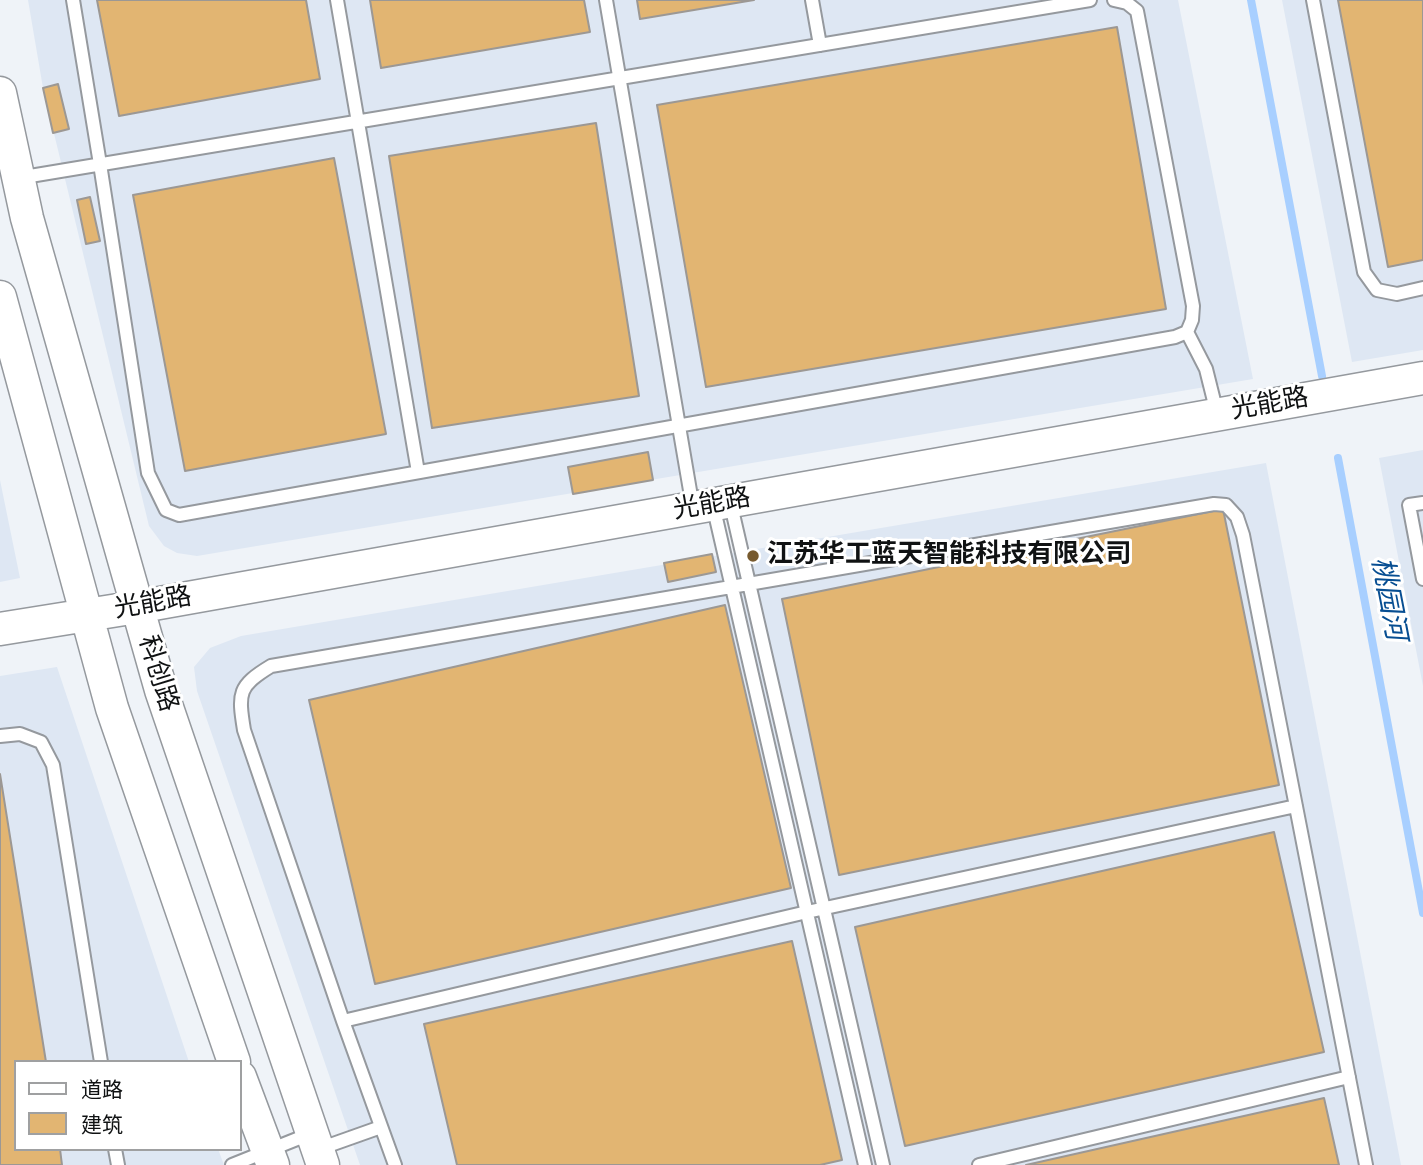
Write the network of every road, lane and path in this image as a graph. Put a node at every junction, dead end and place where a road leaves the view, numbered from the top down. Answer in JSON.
{"nodes":[{"id":1,"x":73,"y":0,"type":"edge"},
{"id":2,"x":337,"y":0,"type":"edge"},
{"id":3,"x":606,"y":0,"type":"edge"},
{"id":4,"x":812,"y":0,"type":"edge"},
{"id":5,"x":1090,"y":0,"type":"edge"},
{"id":6,"x":1114,"y":0,"type":"edge"},
{"id":7,"x":1313,"y":0,"type":"edge"},
{"id":8,"x":1136,"y":5,"type":"edge"},
{"id":9,"x":820,"y":45,"type":"junction"},
{"id":10,"x":619,"y":78,"type":"junction"},
{"id":11,"x":0,"y":93,"type":"edge"},
{"id":12,"x":358,"y":121,"type":"junction"},
{"id":13,"x":100,"y":164,"type":"junction"},
{"id":14,"x":11,"y":173,"type":"edge"},
{"id":15,"x":1423,"y":289,"type":"edge"},
{"id":16,"x":0,"y":297,"type":"edge"},
{"id":17,"x":1187,"y":332,"type":"junction"},
{"id":18,"x":1423,"y":378,"type":"edge"},
{"id":19,"x":1217,"y":415,"type":"junction"},
{"id":20,"x":679,"y":425,"type":"junction"},
{"id":21,"x":418,"y":472,"type":"junction"},
{"id":22,"x":1423,"y":503,"type":"edge"},
{"id":23,"x":712,"y":505,"type":"junction"},
{"id":24,"x":1423,"y":579,"type":"edge"},
{"id":25,"x":749,"y":585,"type":"junction"},
{"id":26,"x":732,"y":587,"type":"junction"},
{"id":27,"x":138,"y":607,"type":"junction"},
{"id":28,"x":87,"y":615,"type":"junction"},
{"id":29,"x":0,"y":629,"type":"edge"},
{"id":30,"x":0,"y":736,"type":"edge"},
{"id":31,"x":1296,"y":806,"type":"junction"},
{"id":32,"x":824,"y":909,"type":"junction"},
{"id":33,"x":807,"y":912,"type":"junction"},
{"id":34,"x":343,"y":1021,"type":"junction"},
{"id":35,"x":101,"y":1060,"type":"edge"},
{"id":36,"x":233,"y":1060,"type":"edge"},
{"id":37,"x":1349,"y":1077,"type":"junction"},
{"id":38,"x":242,"y":1082,"type":"edge"},
{"id":39,"x":381,"y":1127,"type":"junction"},
{"id":40,"x":318,"y":1149,"type":"edge"},
{"id":41,"x":270,"y":1158,"type":"edge"},
{"id":42,"x":232,"y":1165,"type":"edge"},
{"id":43,"x":395,"y":1165,"type":"edge"},
{"id":44,"x":865,"y":1165,"type":"edge"},
{"id":45,"x":883,"y":1165,"type":"edge"},
{"id":46,"x":979,"y":1165,"type":"edge"},
{"id":47,"x":1366,"y":1165,"type":"edge"}],
"edges":[{"from":1,"to":13,"type":"lane"},
{"from":2,"to":12,"type":"lane"},
{"from":3,"to":10,"type":"lane"},
{"from":4,"to":9,"type":"lane"},
{"from":5,"to":9,"type":"lane"},
{"from":6,"to":8,"type":"lane"},
{"from":7,"to":15,"type":"lane"},
{"from":8,"to":17,"type":"lane"},
{"from":9,"to":10,"type":"lane"},
{"from":10,"to":12,"type":"lane"},
{"from":10,"to":20,"type":"lane"},
{"from":11,"to":14,"type":"street","name":"科创路"},
{"from":12,"to":13,"type":"lane"},
{"from":12,"to":21,"type":"lane"},
{"from":13,"to":14,"type":"lane"},
{"from":13,"to":21,"type":"lane"},
{"from":14,"to":27,"type":"street","name":"科创路"},
{"from":16,"to":28,"type":"street","name":"科创路"},
{"from":17,"to":19,"type":"lane"},
{"from":17,"to":20,"type":"lane"},
{"from":18,"to":19,"type":"street","name":"光能路"},
{"from":19,"to":23,"type":"street","name":"光能路"},
{"from":20,"to":21,"type":"lane"},
{"from":20,"to":23,"type":"lane"},
{"from":22,"to":24,"type":"lane"},
{"from":23,"to":25,"type":"lane"},
{"from":23,"to":26,"type":"lane"},
{"from":23,"to":27,"type":"street","name":"光能路"},
{"from":25,"to":26,"type":"lane"},
{"from":25,"to":31,"type":"lane"},
{"from":25,"to":32,"type":"lane"},
{"from":26,"to":33,"type":"lane"},
{"from":26,"to":34,"type":"lane"},
{"from":27,"to":28,"type":"street","name":"光能路"},
{"from":27,"to":40,"type":"street","name":"科创路"},
{"from":28,"to":29,"type":"street","name":"光能路"},
{"from":28,"to":36,"type":"street","name":"科创路"},
{"from":30,"to":35,"type":"lane"},
{"from":31,"to":32,"type":"lane"},
{"from":31,"to":37,"type":"lane"},
{"from":32,"to":33,"type":"lane"},
{"from":32,"to":45,"type":"lane"},
{"from":33,"to":34,"type":"lane"},
{"from":33,"to":44,"type":"lane"},
{"from":34,"to":39,"type":"lane"},
{"from":37,"to":46,"type":"lane"},
{"from":37,"to":47,"type":"lane"},
{"from":38,"to":41,"type":"street"},
{"from":39,"to":40,"type":"lane"},
{"from":39,"to":43,"type":"lane"},
{"from":40,"to":41,"type":"lane"},
{"from":41,"to":42,"type":"lane"}]}
